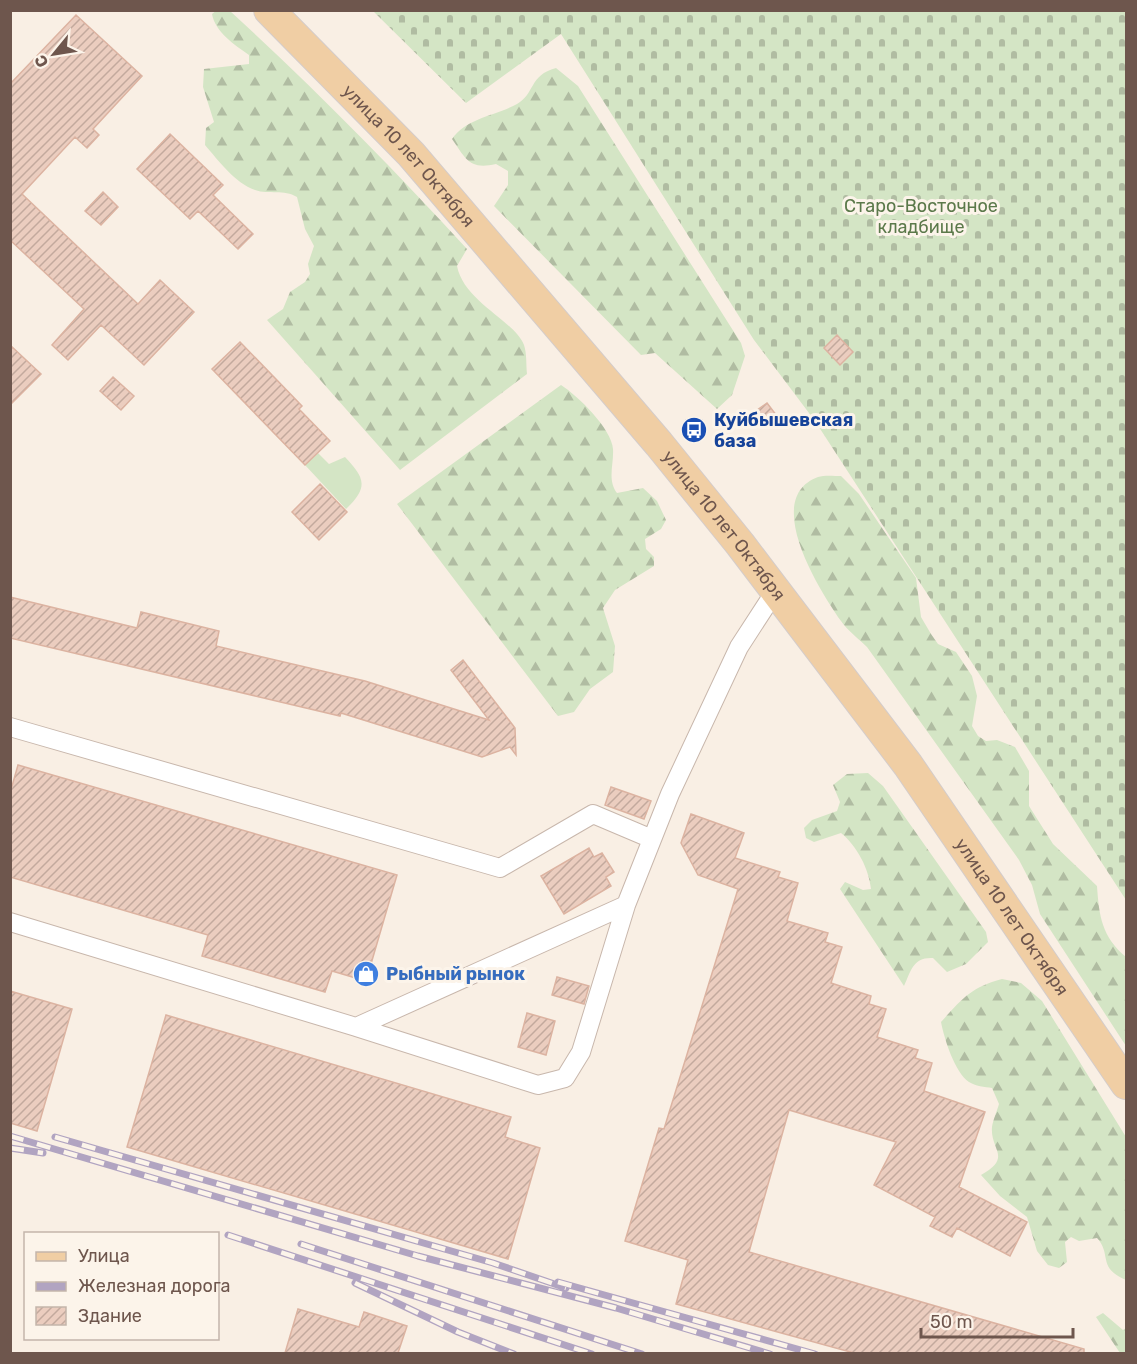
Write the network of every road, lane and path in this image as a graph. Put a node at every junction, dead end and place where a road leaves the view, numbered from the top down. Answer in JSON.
{"nodes":[{"id":1,"x":269,"y":10,"type":"edge"},
{"id":2,"x":776,"y":590,"type":"junction"},
{"id":3,"x":10,"y":727,"type":"edge"},
{"id":4,"x":652,"y":839,"type":"junction"},
{"id":5,"x":626,"y":905,"type":"junction"},
{"id":6,"x":10,"y":922,"type":"edge"},
{"id":7,"x":356,"y":1027,"type":"junction"},
{"id":8,"x":1126,"y":1084,"type":"edge"}],
"edges":[{"from":1,"to":2,"type":"main road","name":"улица 10 лет Октября"},
{"from":2,"to":4,"type":"street"},
{"from":2,"to":8,"type":"main road","name":"улица 10 лет Октября"},
{"from":3,"to":4,"type":"street"},
{"from":4,"to":5,"type":"street"},
{"from":5,"to":7,"type":"street"},
{"from":5,"to":7,"type":"street"},
{"from":6,"to":7,"type":"street"}]}
